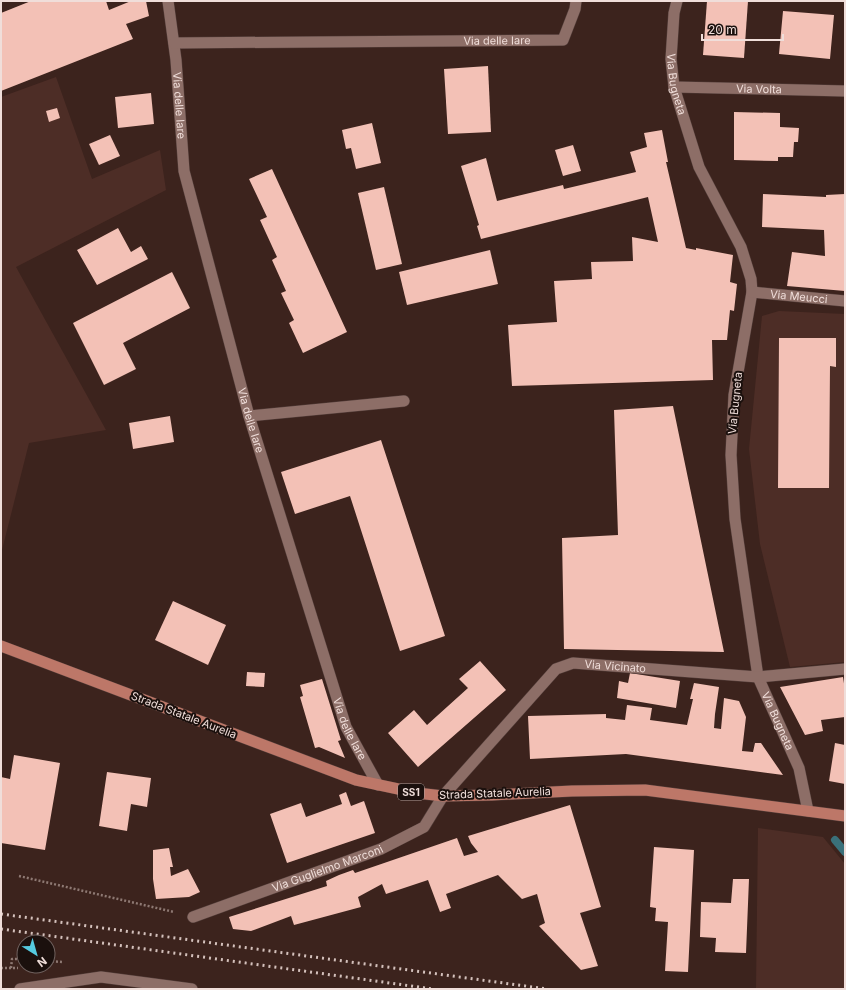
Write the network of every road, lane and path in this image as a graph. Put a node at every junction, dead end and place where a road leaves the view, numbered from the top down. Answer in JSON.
{"nodes":[{"id":1,"x":168,"y":1,"type":"edge"},
{"id":2,"x":576,"y":1,"type":"edge"},
{"id":3,"x":677,"y":1,"type":"edge"},
{"id":4,"x":174,"y":43,"type":"junction"},
{"id":5,"x":674,"y":87,"type":"junction"},
{"id":6,"x":845,"y":91,"type":"edge"},
{"id":7,"x":752,"y":292,"type":"junction"},
{"id":8,"x":845,"y":301,"type":"edge"},
{"id":9,"x":404,"y":401,"type":"dead end"},
{"id":10,"x":249,"y":416,"type":"junction"},
{"id":11,"x":1,"y":646,"type":"edge"},
{"id":12,"x":845,"y":669,"type":"edge"},
{"id":13,"x":758,"y":677,"type":"junction"},
{"id":14,"x":378,"y":785,"type":"junction"},
{"id":15,"x":443,"y":796,"type":"junction"},
{"id":16,"x":808,"y":811,"type":"junction"},
{"id":17,"x":845,"y":816,"type":"edge"},
{"id":18,"x":19,"y":876,"type":"dead end"},
{"id":19,"x":193,"y":916,"type":"joint"},
{"id":20,"x":16,"y":959,"type":"edge"},
{"id":21,"x":11,"y":968,"type":"dead end"},
{"id":22,"x":20,"y":989,"type":"edge"},
{"id":23,"x":192,"y":989,"type":"edge"}],
"edges":[{"from":1,"to":4,"type":"street","name":"Via delle Iare"},
{"from":2,"to":4,"type":"street","name":"Via delle Iare"},
{"from":3,"to":5,"type":"street","name":"Via Bugneta"},
{"from":4,"to":10,"type":"street","name":"Via delle Iare"},
{"from":5,"to":6,"type":"street","name":"Via Volta"},
{"from":5,"to":7,"type":"street","name":"Via Bugneta"},
{"from":7,"to":8,"type":"street","name":"Via Meucci"},
{"from":7,"to":13,"type":"street","name":"Via Bugneta"},
{"from":9,"to":10,"type":"street"},
{"from":10,"to":14,"type":"street","name":"Via delle Iare"},
{"from":11,"to":14,"type":"main road","name":"Strada Statale Aurelia","number":"SS1"},
{"from":12,"to":13,"type":"street","name":"Via Vicinato"},
{"from":13,"to":15,"type":"street","name":"Via Vicinato"},
{"from":13,"to":16,"type":"street","name":"Via Bugneta"},
{"from":14,"to":15,"type":"main road","name":"Strada Statale Aurelia","number":"SS1"},
{"from":15,"to":16,"type":"main road","name":"Strada Statale Aurelia","number":"SS1"},
{"from":15,"to":19,"type":"street","name":"Via Guglielmo Marconi"},
{"from":16,"to":17,"type":"main road","name":"Strada Statale Aurelia","number":"SS1"},
{"from":18,"to":19,"type":"path"},
{"from":20,"to":21,"type":"path"},
{"from":22,"to":23,"type":"street"}]}
